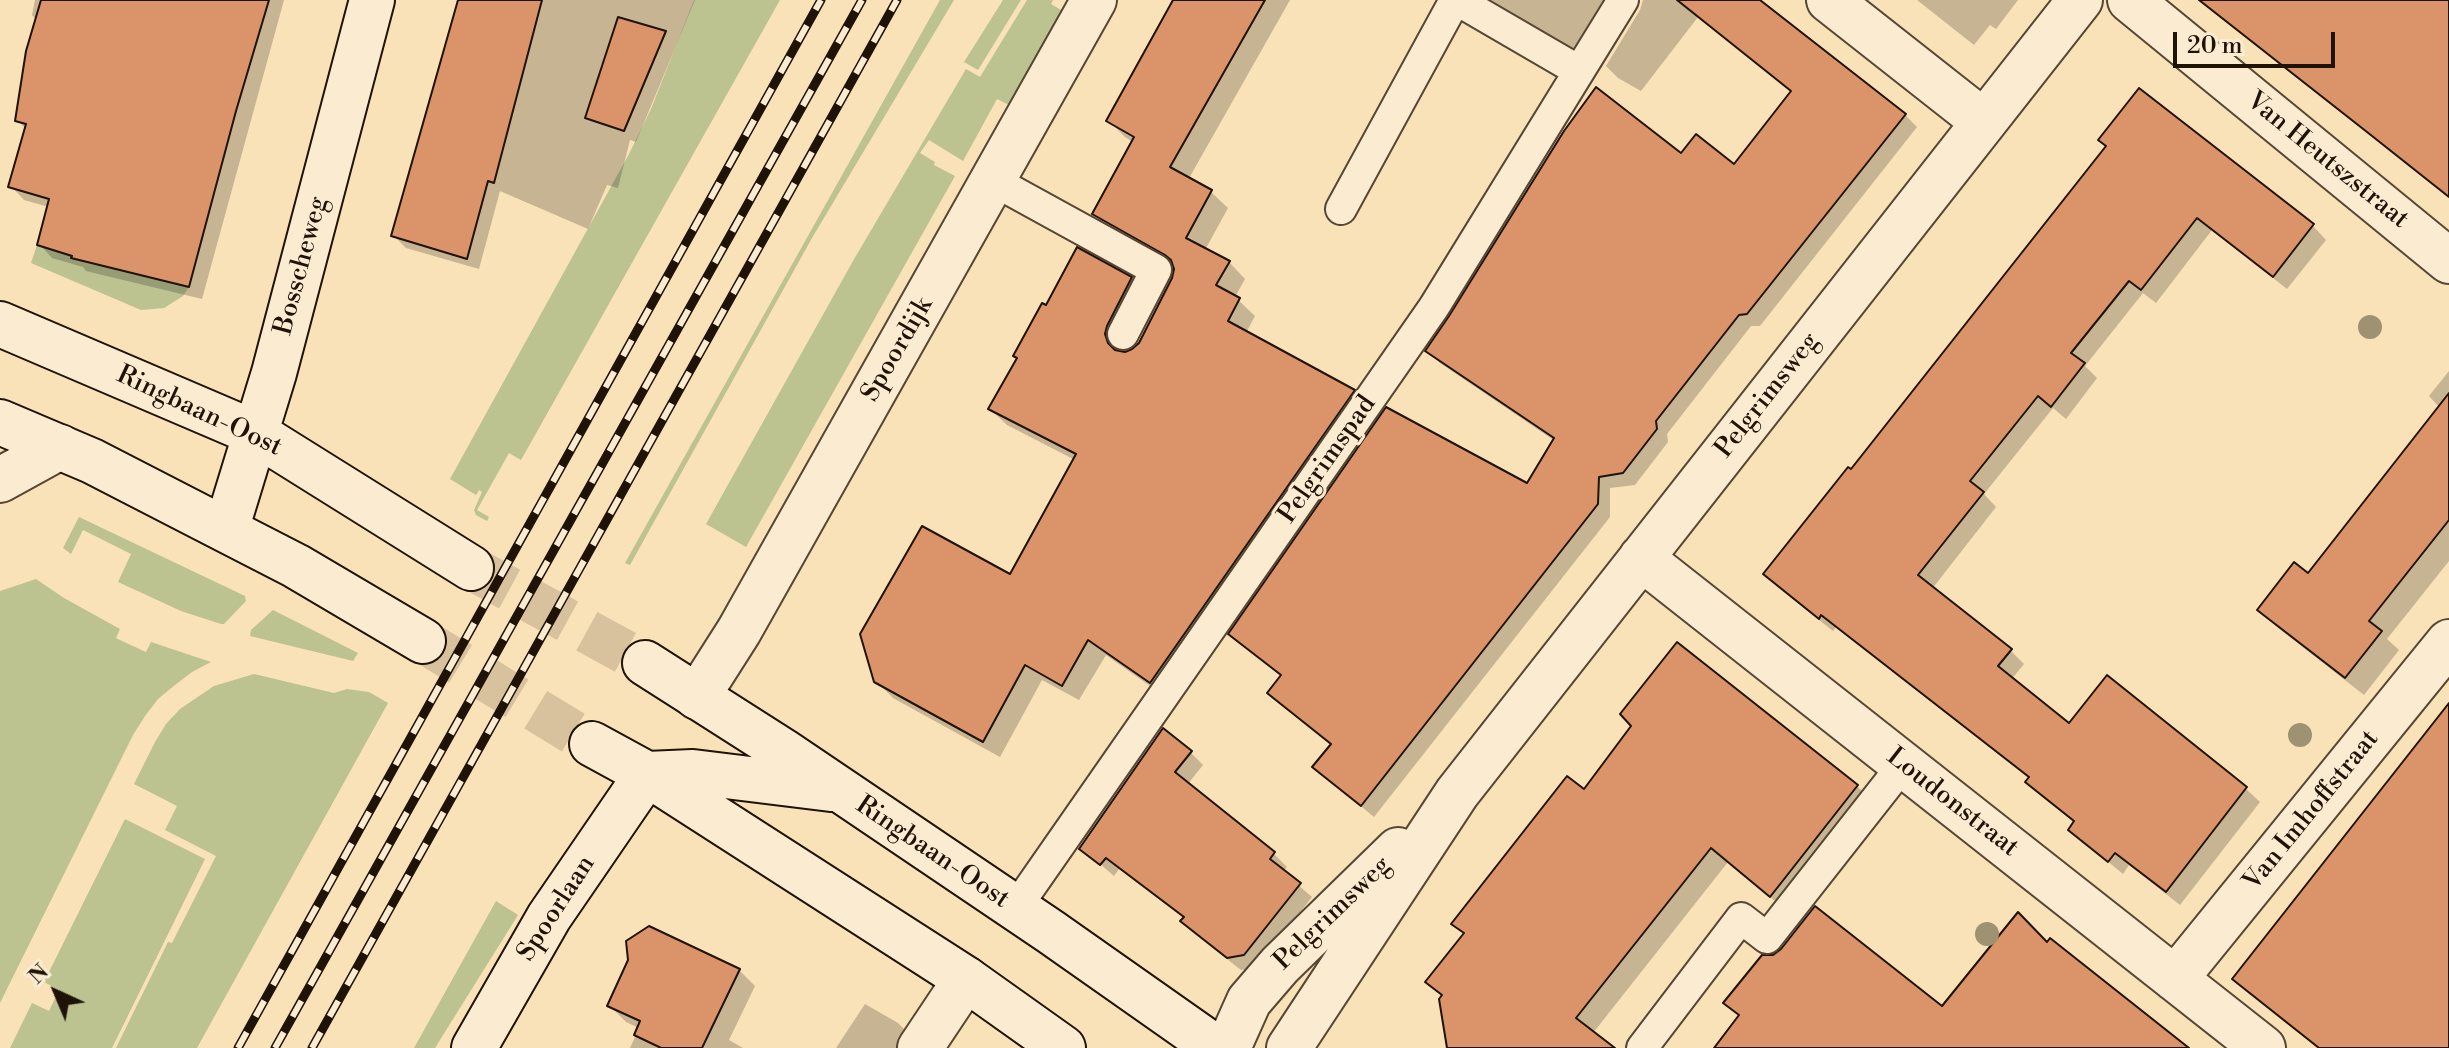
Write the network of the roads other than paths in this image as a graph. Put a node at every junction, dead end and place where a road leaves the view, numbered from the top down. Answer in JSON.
{"nodes":[{"id":1,"x":372,"y":0,"type":"edge"},
{"id":2,"x":1094,"y":0,"type":"edge"},
{"id":3,"x":1456,"y":0,"type":"edge"},
{"id":4,"x":1623,"y":0,"type":"edge"},
{"id":5,"x":1829,"y":0,"type":"edge"},
{"id":6,"x":2080,"y":0,"type":"edge"},
{"id":7,"x":2130,"y":0,"type":"edge"},
{"id":8,"x":1579,"y":71,"type":"junction"},
{"id":9,"x":1984,"y":122,"type":"junction"},
{"id":10,"x":994,"y":181,"type":"junction"},
{"id":11,"x":1341,"y":209,"type":"dead end"},
{"id":12,"x":2449,"y":261,"type":"edge"},
{"id":13,"x":0,"y":324,"type":"edge"},
{"id":14,"x":1123,"y":334,"type":"dead end"},
{"id":15,"x":0,"y":422,"type":"edge"},
{"id":16,"x":255,"y":433,"type":"junction"},
{"id":17,"x":60,"y":447,"type":"junction"},
{"id":18,"x":0,"y":480,"type":"edge"},
{"id":19,"x":226,"y":530,"type":"junction"},
{"id":20,"x":1641,"y":558,"type":"junction"},
{"id":21,"x":471,"y":568,"type":"tunnel mouth"},
{"id":22,"x":423,"y":641,"type":"tunnel mouth"},
{"id":23,"x":2449,"y":642,"type":"edge"},
{"id":24,"x":645,"y":663,"type":"tunnel mouth"},
{"id":25,"x":697,"y":697,"type":"junction"},
{"id":26,"x":592,"y":744,"type":"tunnel mouth"},
{"id":27,"x":1903,"y":765,"type":"junction"},
{"id":28,"x":647,"y":774,"type":"junction"},
{"id":29,"x":838,"y":789,"type":"junction"},
{"id":30,"x":1457,"y":793,"type":"junction"},
{"id":31,"x":1015,"y":909,"type":"junction"},
{"id":32,"x":966,"y":979,"type":"junction"},
{"id":33,"x":2175,"y":979,"type":"junction"},
{"id":34,"x":474,"y":1048,"type":"edge"},
{"id":35,"x":920,"y":1048,"type":"edge"},
{"id":36,"x":1063,"y":1048,"type":"edge"},
{"id":37,"x":1216,"y":1048,"type":"edge"},
{"id":38,"x":1228,"y":1048,"type":"edge"},
{"id":39,"x":1289,"y":1048,"type":"edge"},
{"id":40,"x":1642,"y":1048,"type":"edge"},
{"id":41,"x":2263,"y":1048,"type":"edge"}],
"edges":[{"from":1,"to":16,"type":"street","name":"Bosscheweg"},
{"from":2,"to":10,"type":"street","name":"Spoordijk"},
{"from":3,"to":8,"type":"lane"},
{"from":3,"to":11,"type":"lane"},
{"from":4,"to":8,"type":"lane","name":"Pelgrimspad"},
{"from":5,"to":9,"type":"street"},
{"from":6,"to":9,"type":"street","name":"Pelgrimsweg"},
{"from":7,"to":12,"type":"street","name":"Van Heutszstraat"},
{"from":8,"to":31,"type":"lane","name":"Pelgrimspad"},
{"from":9,"to":20,"type":"street","name":"Pelgrimsweg"},
{"from":10,"to":14,"type":"lane"},
{"from":10,"to":25,"type":"street","name":"Spoordijk"},
{"from":13,"to":16,"type":"street","name":"Ringbaan-Oost"},
{"from":15,"to":17,"type":"street"},
{"from":16,"to":19,"type":"street","name":"Bosscheweg"},
{"from":16,"to":21,"type":"street","name":"Ringbaan-Oost"},
{"from":17,"to":18,"type":"street"},
{"from":17,"to":19,"type":"street"},
{"from":19,"to":22,"type":"street"},
{"from":20,"to":27,"type":"street","name":"Loudonstraat"},
{"from":20,"to":30,"type":"street","name":"Pelgrimsweg"},
{"from":23,"to":33,"type":"street","name":"Van Imhoffstraat"},
{"from":24,"to":25,"type":"street","name":"Ringbaan-Oost"},
{"from":25,"to":29,"type":"street","name":"Ringbaan-Oost"},
{"from":26,"to":28,"type":"street"},
{"from":27,"to":33,"type":"street","name":"Loudonstraat"},
{"from":27,"to":40,"type":"lane"},
{"from":28,"to":29,"type":"street"},
{"from":28,"to":32,"type":"street"},
{"from":28,"to":34,"type":"street","name":"Spoorlaan"},
{"from":29,"to":31,"type":"street","name":"Ringbaan-Oost"},
{"from":30,"to":38,"type":"street","name":"Pelgrimsweg"},
{"from":30,"to":39,"type":"street","name":"Pelgrimsweg"},
{"from":31,"to":37,"type":"street","name":"Ringbaan-Oost"},
{"from":32,"to":35,"type":"street"},
{"from":32,"to":36,"type":"street"},
{"from":33,"to":41,"type":"street","name":"Loudonstraat"}]}
